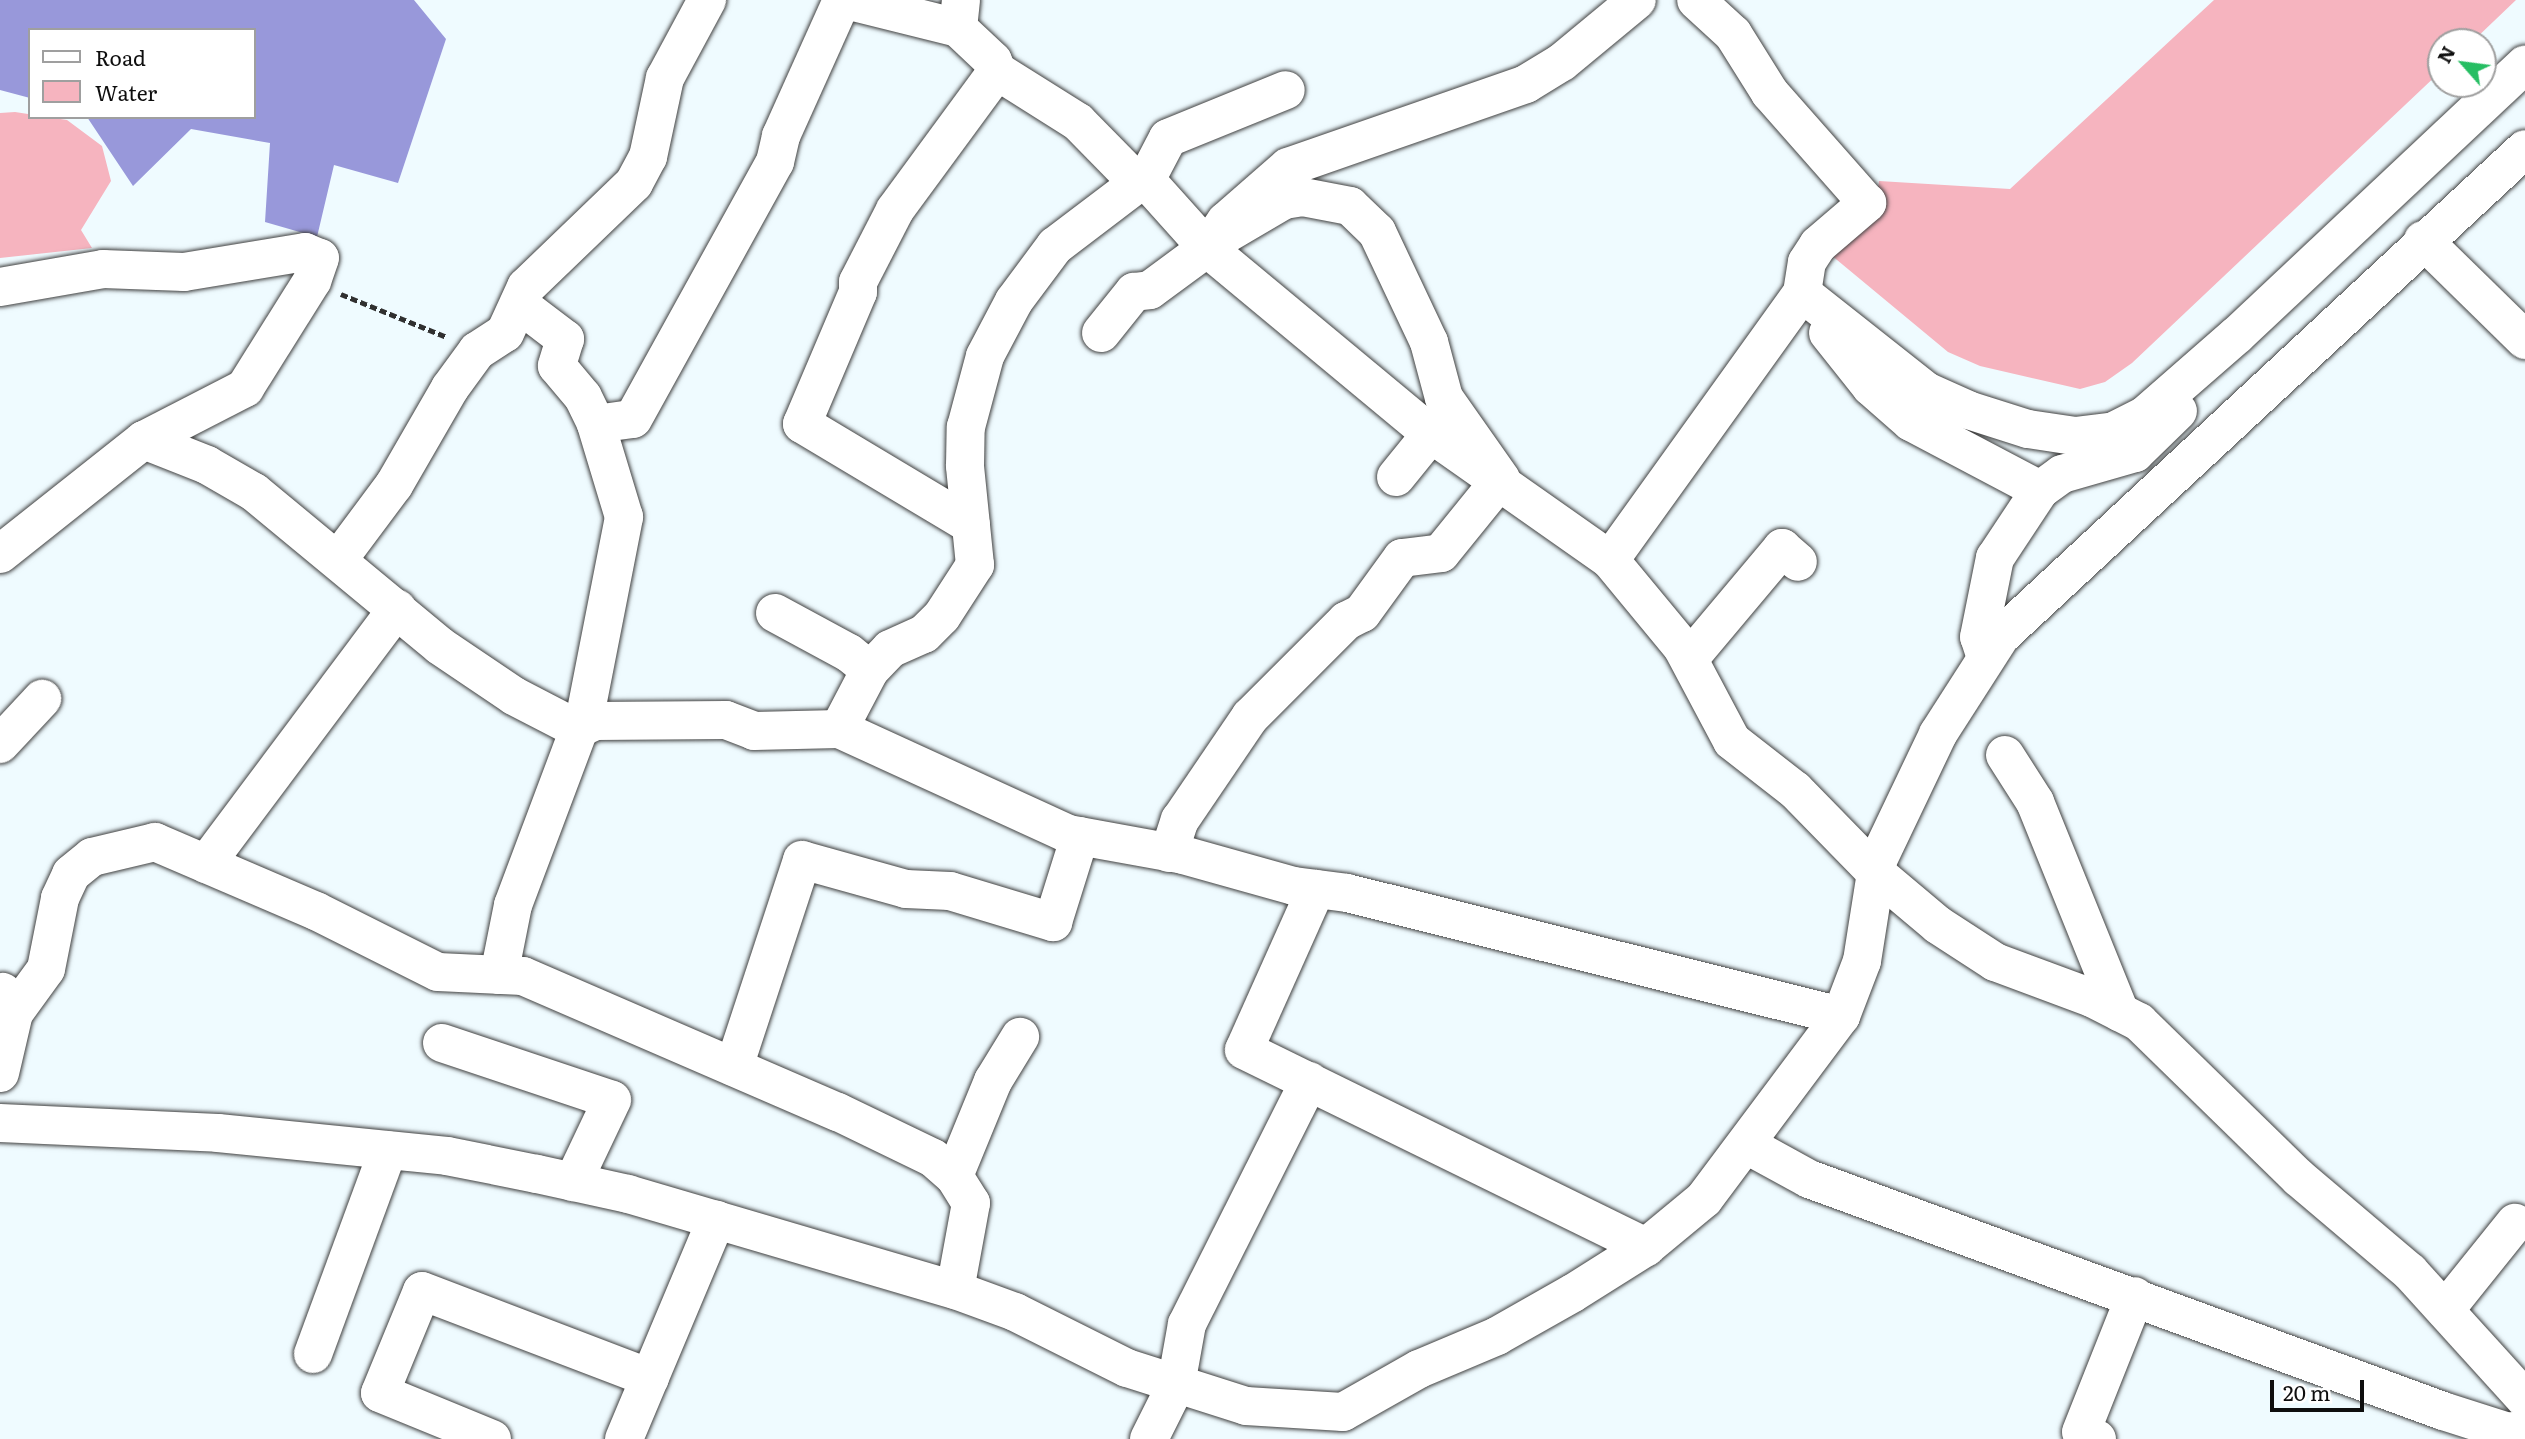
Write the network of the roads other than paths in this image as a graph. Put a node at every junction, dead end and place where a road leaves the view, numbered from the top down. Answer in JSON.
{"nodes":[{"id":1,"x":707,"y":0,"type":"edge"},
{"id":2,"x":844,"y":0,"type":"edge"},
{"id":3,"x":1637,"y":0,"type":"edge"},
{"id":4,"x":1696,"y":0,"type":"edge"},
{"id":5,"x":959,"y":14,"type":"edge"},
{"id":6,"x":2525,"y":65,"type":"edge"},
{"id":7,"x":997,"y":71,"type":"junction"},
{"id":8,"x":1286,"y":90,"type":"dead end"},
{"id":9,"x":2525,"y":149,"type":"edge"},
{"id":10,"x":1142,"y":181,"type":"junction"},
{"id":11,"x":2423,"y":240,"type":"junction"},
{"id":12,"x":1211,"y":244,"type":"junction"},
{"id":13,"x":0,"y":287,"type":"edge"},
{"id":14,"x":1801,"y":293,"type":"junction"},
{"id":15,"x":519,"y":304,"type":"junction"},
{"id":16,"x":1101,"y":333,"type":"dead end"},
{"id":17,"x":2237,"y":335,"type":"junction"},
{"id":18,"x":2525,"y":340,"type":"edge"},
{"id":19,"x":596,"y":424,"type":"junction"},
{"id":20,"x":1431,"y":434,"type":"junction"},
{"id":21,"x":144,"y":440,"type":"junction"},
{"id":22,"x":1396,"y":477,"type":"dead end"},
{"id":23,"x":1501,"y":479,"type":"junction"},
{"id":24,"x":2040,"y":490,"type":"junction"},
{"id":25,"x":971,"y":525,"type":"junction"},
{"id":26,"x":0,"y":554,"type":"edge"},
{"id":27,"x":338,"y":560,"type":"junction"},
{"id":28,"x":1610,"y":560,"type":"junction"},
{"id":29,"x":1798,"y":562,"type":"dead end"},
{"id":30,"x":397,"y":610,"type":"junction"},
{"id":31,"x":775,"y":613,"type":"dead end"},
{"id":32,"x":1986,"y":658,"type":"junction"},
{"id":33,"x":1689,"y":659,"type":"junction"},
{"id":34,"x":870,"y":670,"type":"junction"},
{"id":35,"x":42,"y":699,"type":"dead end"},
{"id":36,"x":578,"y":729,"type":"junction"},
{"id":37,"x":839,"y":729,"type":"junction"},
{"id":38,"x":0,"y":744,"type":"edge"},
{"id":39,"x":2005,"y":755,"type":"dead end"},
{"id":40,"x":1080,"y":836,"type":"junction"},
{"id":41,"x":1169,"y":853,"type":"junction"},
{"id":42,"x":206,"y":864,"type":"junction"},
{"id":43,"x":1875,"y":872,"type":"junction"},
{"id":44,"x":1316,"y":889,"type":"junction"},
{"id":45,"x":499,"y":975,"type":"junction"},
{"id":46,"x":7,"y":1000,"type":"edge"},
{"id":47,"x":2120,"y":1012,"type":"junction"},
{"id":48,"x":1841,"y":1016,"type":"junction"},
{"id":49,"x":1020,"y":1037,"type":"dead end"},
{"id":50,"x":442,"y":1043,"type":"dead end"},
{"id":51,"x":734,"y":1067,"type":"junction"},
{"id":52,"x":0,"y":1073,"type":"edge"},
{"id":53,"x":1309,"y":1081,"type":"junction"},
{"id":54,"x":0,"y":1123,"type":"edge"},
{"id":55,"x":1747,"y":1145,"type":"junction"},
{"id":56,"x":388,"y":1150,"type":"junction"},
{"id":57,"x":954,"y":1176,"type":"junction"},
{"id":58,"x":573,"y":1182,"type":"junction"},
{"id":59,"x":716,"y":1220,"type":"junction"},
{"id":60,"x":2515,"y":1223,"type":"dead end"},
{"id":61,"x":1646,"y":1247,"type":"junction"},
{"id":62,"x":954,"y":1290,"type":"junction"},
{"id":63,"x":2135,"y":1296,"type":"junction"},
{"id":64,"x":2445,"y":1310,"type":"junction"},
{"id":65,"x":313,"y":1354,"type":"dead end"},
{"id":66,"x":650,"y":1378,"type":"junction"},
{"id":67,"x":1176,"y":1385,"type":"junction"},
{"id":68,"x":2525,"y":1399,"type":"edge"},
{"id":69,"x":1349,"y":1426,"type":"edge"},
{"id":70,"x":2510,"y":1433,"type":"edge"},
{"id":71,"x":633,"y":1436,"type":"edge"},
{"id":72,"x":2086,"y":1437,"type":"edge"},
{"id":73,"x":492,"y":1439,"type":"edge"},
{"id":74,"x":1149,"y":1439,"type":"edge"}],
"edges":[{"from":1,"to":15,"type":"street"},
{"from":2,"to":5,"type":"street"},
{"from":2,"to":19,"type":"street"},
{"from":3,"to":12,"type":"street"},
{"from":4,"to":14,"type":"street"},
{"from":5,"to":7,"type":"street"},
{"from":6,"to":17,"type":"street"},
{"from":7,"to":10,"type":"street"},
{"from":7,"to":25,"type":"street"},
{"from":8,"to":10,"type":"street"},
{"from":9,"to":11,"type":"street"},
{"from":10,"to":12,"type":"street"},
{"from":10,"to":25,"type":"street"},
{"from":11,"to":18,"type":"street"},
{"from":11,"to":32,"type":"street"},
{"from":12,"to":16,"type":"street"},
{"from":12,"to":20,"type":"street"},
{"from":12,"to":23,"type":"street"},
{"from":13,"to":21,"type":"street"},
{"from":14,"to":17,"type":"street"},
{"from":14,"to":24,"type":"street"},
{"from":14,"to":28,"type":"street"},
{"from":15,"to":19,"type":"street"},
{"from":15,"to":27,"type":"street"},
{"from":17,"to":24,"type":"street"},
{"from":19,"to":36,"type":"street"},
{"from":20,"to":22,"type":"street"},
{"from":20,"to":23,"type":"street"},
{"from":21,"to":26,"type":"street"},
{"from":21,"to":27,"type":"street"},
{"from":23,"to":28,"type":"street"},
{"from":23,"to":41,"type":"street"},
{"from":24,"to":32,"type":"street"},
{"from":25,"to":34,"type":"street"},
{"from":27,"to":30,"type":"street"},
{"from":28,"to":33,"type":"street"},
{"from":29,"to":33,"type":"street"},
{"from":30,"to":36,"type":"street"},
{"from":30,"to":42,"type":"street"},
{"from":31,"to":34,"type":"street"},
{"from":32,"to":43,"type":"street"},
{"from":33,"to":43,"type":"street"},
{"from":34,"to":37,"type":"street"},
{"from":35,"to":38,"type":"street"},
{"from":36,"to":37,"type":"street"},
{"from":36,"to":45,"type":"street"},
{"from":37,"to":40,"type":"street"},
{"from":39,"to":47,"type":"street"},
{"from":40,"to":41,"type":"street"},
{"from":40,"to":51,"type":"street"},
{"from":41,"to":44,"type":"street"},
{"from":42,"to":45,"type":"street"},
{"from":42,"to":46,"type":"street"},
{"from":43,"to":47,"type":"street"},
{"from":43,"to":48,"type":"street"},
{"from":44,"to":48,"type":"street"},
{"from":44,"to":53,"type":"street"},
{"from":45,"to":51,"type":"street"},
{"from":46,"to":52,"type":"street"},
{"from":47,"to":64,"type":"street"},
{"from":48,"to":55,"type":"street"},
{"from":49,"to":57,"type":"street"},
{"from":50,"to":58,"type":"street"},
{"from":51,"to":57,"type":"street"},
{"from":53,"to":61,"type":"street"},
{"from":53,"to":67,"type":"street"},
{"from":54,"to":56,"type":"street"},
{"from":55,"to":61,"type":"street"},
{"from":55,"to":63,"type":"street"},
{"from":56,"to":58,"type":"street"},
{"from":56,"to":65,"type":"street"},
{"from":57,"to":62,"type":"street"},
{"from":58,"to":59,"type":"street"},
{"from":59,"to":62,"type":"street"},
{"from":59,"to":66,"type":"street"},
{"from":60,"to":64,"type":"street"},
{"from":61,"to":69,"type":"street"},
{"from":62,"to":67,"type":"street"},
{"from":63,"to":70,"type":"street"},
{"from":63,"to":72,"type":"street"},
{"from":64,"to":68,"type":"street"},
{"from":66,"to":71,"type":"street"},
{"from":66,"to":73,"type":"street"},
{"from":67,"to":69,"type":"street"},
{"from":67,"to":74,"type":"street"}]}
